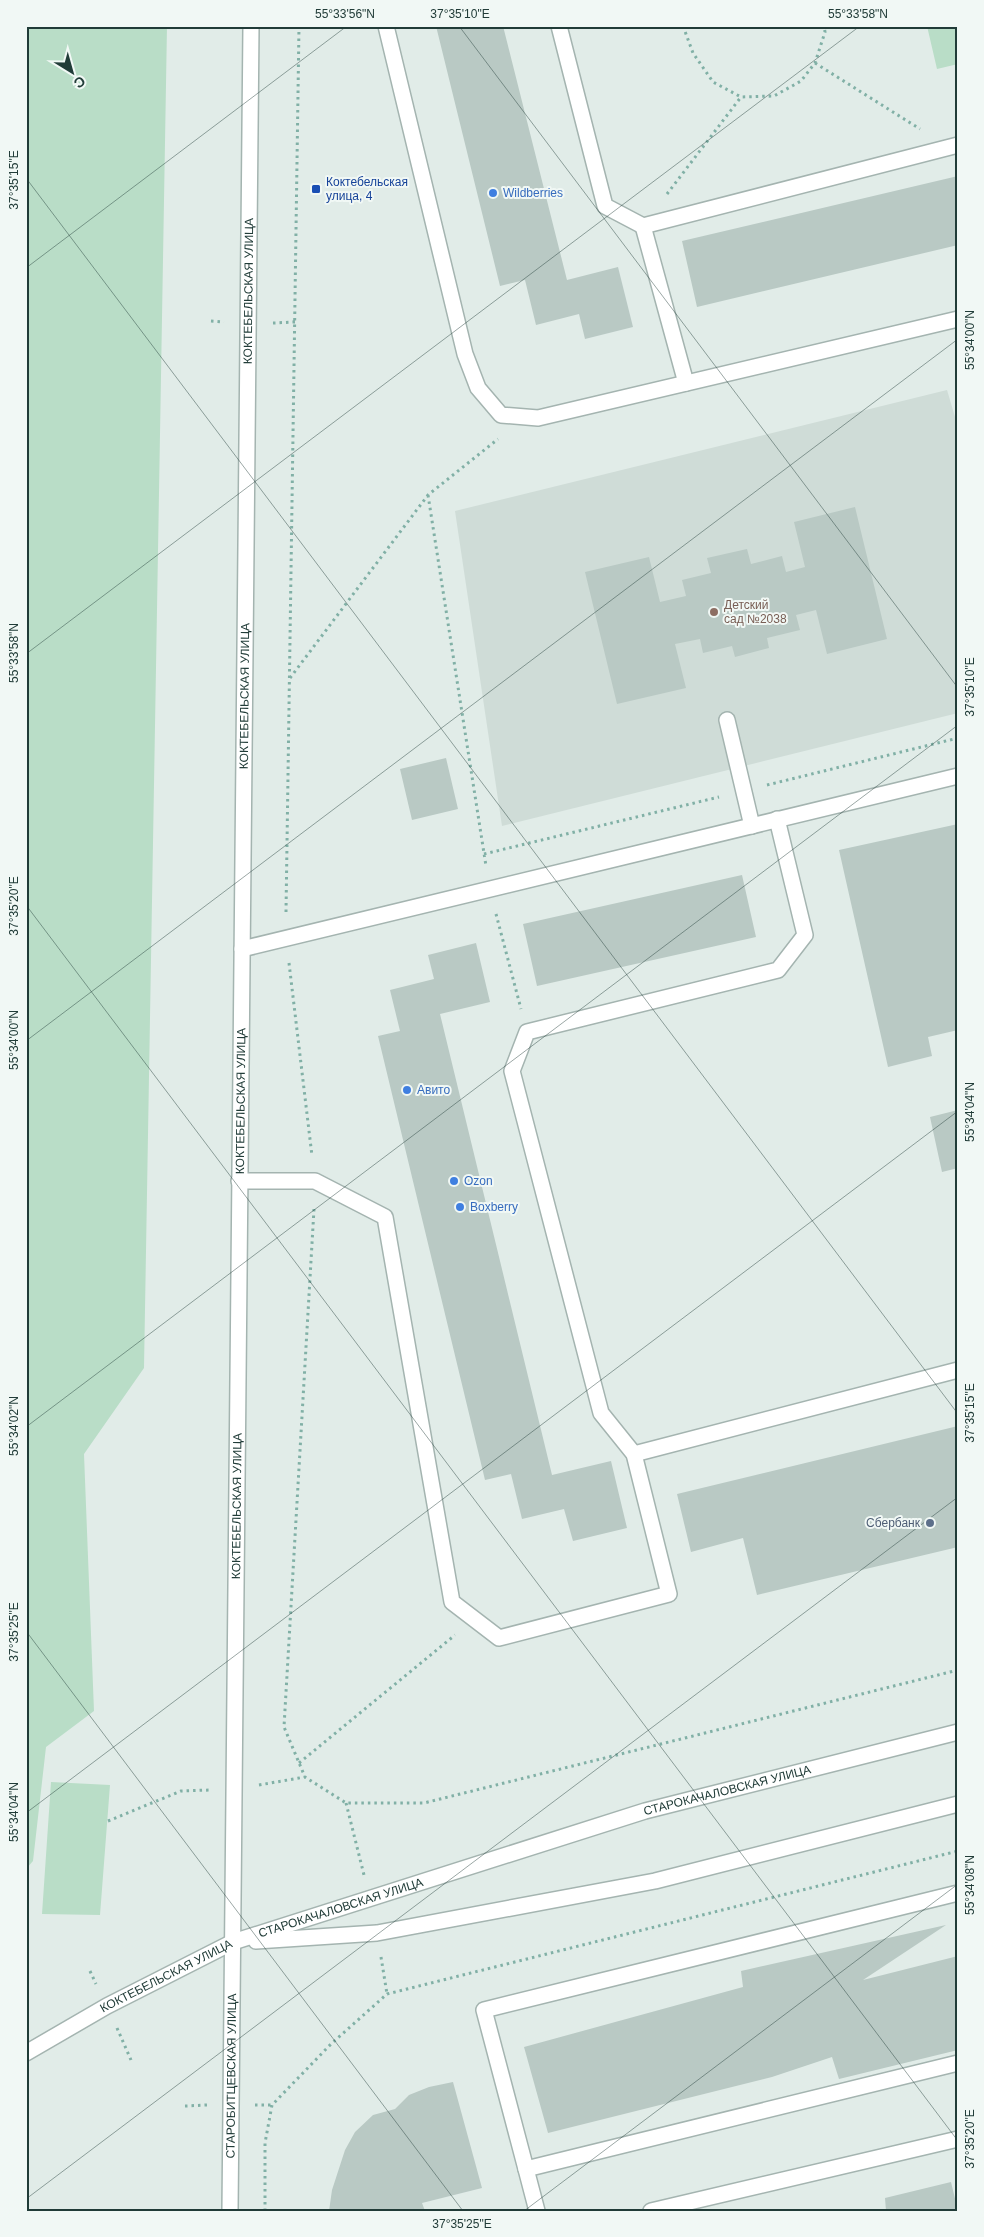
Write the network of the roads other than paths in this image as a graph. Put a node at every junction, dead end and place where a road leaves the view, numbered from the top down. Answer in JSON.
{"nodes":[{"id":1,"x":251,"y":26,"type":"edge"},
{"id":2,"x":386,"y":26,"type":"edge"},
{"id":3,"x":559,"y":26,"type":"edge"},
{"id":4,"x":953,"y":146,"type":"edge"},
{"id":5,"x":642,"y":226,"type":"junction"},
{"id":6,"x":958,"y":319,"type":"edge"},
{"id":7,"x":686,"y":383,"type":"junction"},
{"id":8,"x":727,"y":720,"type":"dead end"},
{"id":9,"x":958,"y":776,"type":"edge"},
{"id":10,"x":777,"y":819,"type":"junction"},
{"id":11,"x":752,"y":826,"type":"junction"},
{"id":12,"x":242,"y":949,"type":"junction"},
{"id":13,"x":238,"y":1180,"type":"junction"},
{"id":14,"x":958,"y":1370,"type":"edge"},
{"id":15,"x":634,"y":1454,"type":"junction"},
{"id":16,"x":958,"y":1732,"type":"edge"},
{"id":17,"x":958,"y":1804,"type":"edge"},
{"id":18,"x":958,"y":1893,"type":"edge"},
{"id":19,"x":232,"y":1942,"type":"junction"},
{"id":20,"x":26,"y":2053,"type":"edge"},
{"id":21,"x":958,"y":2063,"type":"edge"},
{"id":22,"x":958,"y":2140,"type":"edge"},
{"id":23,"x":526,"y":2169,"type":"junction"},
{"id":24,"x":230,"y":2211,"type":"edge"},
{"id":25,"x":537,"y":2211,"type":"edge"},
{"id":26,"x":650,"y":2211,"type":"edge"}],
"edges":[{"from":1,"to":12,"type":"street","name":"КОКТЕБЕЛЬСКАЯ УЛИЦА"},
{"from":2,"to":7,"type":"street"},
{"from":3,"to":5,"type":"street"},
{"from":4,"to":5,"type":"street"},
{"from":5,"to":7,"type":"street"},
{"from":6,"to":7,"type":"street"},
{"from":8,"to":11,"type":"street"},
{"from":9,"to":10,"type":"street"},
{"from":10,"to":11,"type":"street"},
{"from":10,"to":15,"type":"street"},
{"from":11,"to":12,"type":"street"},
{"from":12,"to":13,"type":"street","name":"КОКТЕБЕЛЬСКАЯ УЛИЦА"},
{"from":13,"to":15,"type":"street"},
{"from":13,"to":19,"type":"street","name":"КОКТЕБЕЛЬСКАЯ УЛИЦА"},
{"from":14,"to":15,"type":"street"},
{"from":16,"to":19,"type":"street","name":"СТАРОКАЧАЛОВСКАЯ УЛИЦА"},
{"from":17,"to":19,"type":"street","name":"СТАРОКАЧАЛОВСКАЯ УЛИЦА"},
{"from":18,"to":23,"type":"street"},
{"from":19,"to":20,"type":"street","name":"КОКТЕБЕЛЬСКАЯ УЛИЦА"},
{"from":19,"to":24,"type":"street","name":"СТАРОБИТЦЕВСКАЯ УЛИЦА"},
{"from":21,"to":23,"type":"street"},
{"from":22,"to":26,"type":"street"},
{"from":23,"to":25,"type":"street"}]}
